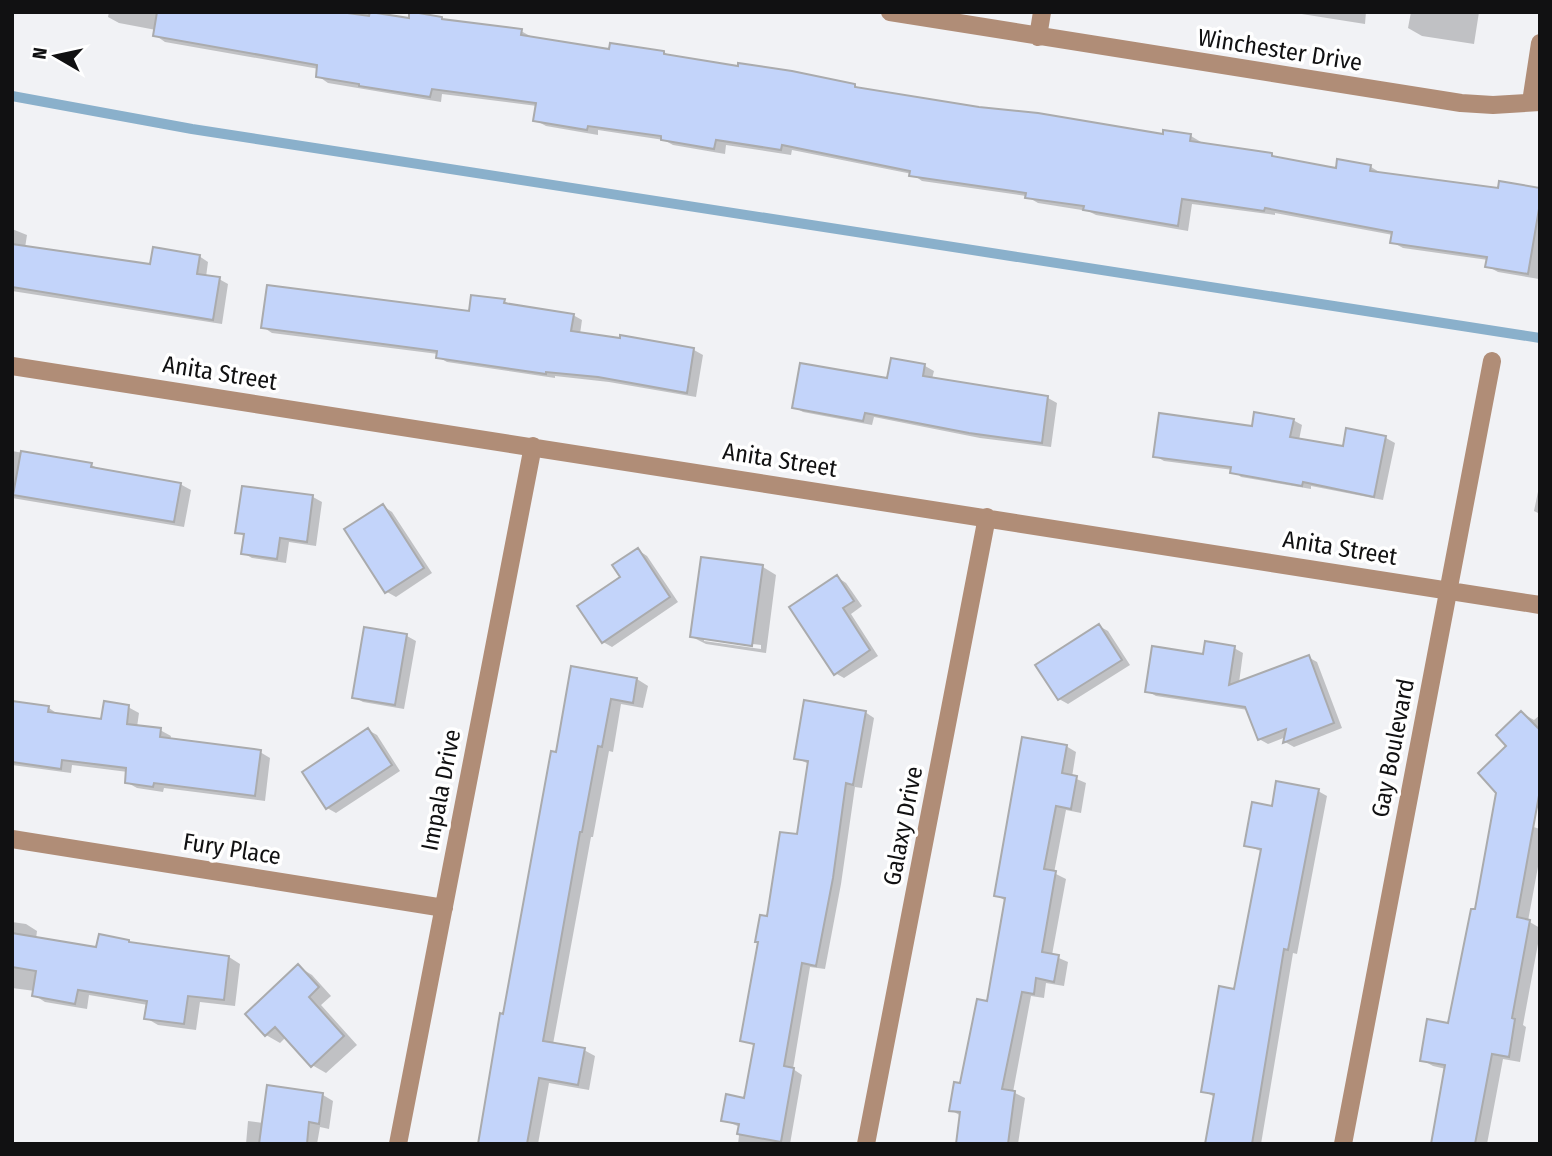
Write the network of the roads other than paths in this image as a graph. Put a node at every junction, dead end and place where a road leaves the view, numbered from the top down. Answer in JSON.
{"nodes":[{"id":1,"x":890,"y":12,"type":"edge"},
{"id":2,"x":1042,"y":12,"type":"edge"},
{"id":3,"x":1038,"y":37,"type":"junction"},
{"id":4,"x":1540,"y":43,"type":"edge"},
{"id":5,"x":1536,"y":102,"type":"edge"},
{"id":6,"x":1492,"y":361,"type":"dead end"},
{"id":7,"x":12,"y":366,"type":"edge"},
{"id":8,"x":533,"y":446,"type":"junction"},
{"id":9,"x":988,"y":517,"type":"junction"},
{"id":10,"x":1448,"y":590,"type":"junction"},
{"id":11,"x":1540,"y":605,"type":"edge"},
{"id":12,"x":12,"y":839,"type":"edge"},
{"id":13,"x":444,"y":908,"type":"junction"},
{"id":14,"x":398,"y":1144,"type":"edge"},
{"id":15,"x":866,"y":1144,"type":"edge"},
{"id":16,"x":1343,"y":1144,"type":"edge"}],
"edges":[{"from":1,"to":3,"type":"street","name":"Winchester Drive"},
{"from":2,"to":3,"type":"street"},
{"from":3,"to":5,"type":"street","name":"Winchester Drive"},
{"from":4,"to":5,"type":"street"},
{"from":6,"to":10,"type":"street","name":"Gay Boulevard"},
{"from":7,"to":8,"type":"street","name":"Anita Street"},
{"from":8,"to":9,"type":"street","name":"Anita Street"},
{"from":8,"to":13,"type":"street","name":"Impala Drive"},
{"from":9,"to":10,"type":"street","name":"Anita Street"},
{"from":9,"to":15,"type":"street","name":"Galaxy Drive"},
{"from":10,"to":11,"type":"street","name":"Anita Street"},
{"from":10,"to":16,"type":"street","name":"Gay Boulevard"},
{"from":12,"to":13,"type":"street","name":"Fury Place"},
{"from":13,"to":14,"type":"street","name":"Impala Drive"}]}
